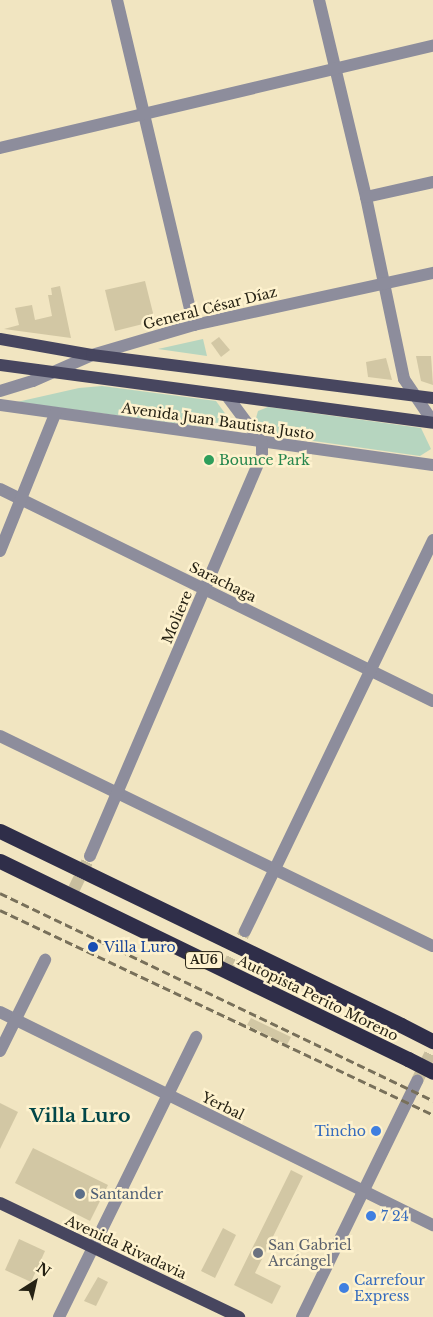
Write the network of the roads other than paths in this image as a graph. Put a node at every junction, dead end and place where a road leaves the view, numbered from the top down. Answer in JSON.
{"nodes":[{"id":1,"x":117,"y":0,"type":"edge"},
{"id":2,"x":319,"y":0,"type":"edge"},
{"id":3,"x":433,"y":46,"type":"edge"},
{"id":4,"x":334,"y":69,"type":"junction"},
{"id":5,"x":144,"y":114,"type":"junction"},
{"id":6,"x":0,"y":148,"type":"edge"},
{"id":7,"x":433,"y":182,"type":"edge"},
{"id":8,"x":366,"y":197,"type":"junction"},
{"id":9,"x":433,"y":273,"type":"edge"},
{"id":10,"x":385,"y":283,"type":"junction"},
{"id":11,"x":194,"y":325,"type":"junction"},
{"id":12,"x":0,"y":339,"type":"edge"},
{"id":13,"x":92,"y":355,"type":"junction"},
{"id":14,"x":0,"y":365,"type":"edge"},
{"id":15,"x":53,"y":373,"type":"junction"},
{"id":16,"x":0,"y":390,"type":"edge"},
{"id":17,"x":227,"y":396,"type":"junction"},
{"id":18,"x":414,"y":396,"type":"junction"},
{"id":19,"x":433,"y":398,"type":"edge"},
{"id":20,"x":0,"y":405,"type":"edge"},
{"id":21,"x":55,"y":414,"type":"junction"},
{"id":22,"x":433,"y":422,"type":"edge"},
{"id":23,"x":262,"y":443,"type":"junction"},
{"id":24,"x":433,"y":465,"type":"edge"},
{"id":25,"x":0,"y":490,"type":"edge"},
{"id":26,"x":21,"y":499,"type":"junction"},
{"id":27,"x":433,"y":540,"type":"edge"},
{"id":28,"x":0,"y":551,"type":"edge"},
{"id":29,"x":205,"y":590,"type":"junction"},
{"id":30,"x":370,"y":671,"type":"junction"},
{"id":31,"x":433,"y":702,"type":"edge"},
{"id":32,"x":0,"y":736,"type":"edge"},
{"id":33,"x":118,"y":792,"type":"junction"},
{"id":34,"x":0,"y":831,"type":"edge"},
{"id":35,"x":90,"y":856,"type":"tunnel mouth"},
{"id":36,"x":0,"y":861,"type":"edge"},
{"id":37,"x":275,"y":869,"type":"junction"},
{"id":38,"x":245,"y":931,"type":"tunnel mouth"},
{"id":39,"x":433,"y":946,"type":"edge"},
{"id":40,"x":45,"y":960,"type":"dead end"},
{"id":41,"x":0,"y":1012,"type":"edge"},
{"id":42,"x":16,"y":1020,"type":"junction"},
{"id":43,"x":196,"y":1037,"type":"dead end"},
{"id":44,"x":433,"y":1041,"type":"edge"},
{"id":45,"x":0,"y":1051,"type":"edge"},
{"id":46,"x":433,"y":1072,"type":"edge"},
{"id":47,"x":417,"y":1081,"type":"tunnel mouth"},
{"id":48,"x":167,"y":1096,"type":"junction"},
{"id":49,"x":365,"y":1191,"type":"junction"},
{"id":50,"x":0,"y":1204,"type":"edge"},
{"id":51,"x":433,"y":1225,"type":"edge"},
{"id":52,"x":93,"y":1247,"type":"junction"},
{"id":53,"x":59,"y":1317,"type":"edge"},
{"id":54,"x":239,"y":1317,"type":"edge"},
{"id":55,"x":302,"y":1317,"type":"edge"}],
"edges":[{"from":1,"to":5,"type":"street"},
{"from":2,"to":4,"type":"street"},
{"from":3,"to":4,"type":"street"},
{"from":4,"to":5,"type":"street"},
{"from":4,"to":8,"type":"street"},
{"from":5,"to":6,"type":"street"},
{"from":5,"to":11,"type":"street"},
{"from":7,"to":8,"type":"street"},
{"from":8,"to":10,"type":"street"},
{"from":9,"to":10,"type":"street","name":"General César Díaz"},
{"from":10,"to":11,"type":"street","name":"General César Díaz"},
{"from":10,"to":18,"type":"street"},
{"from":11,"to":13,"type":"street","name":"General César Díaz"},
{"from":12,"to":13,"type":"main road"},
{"from":13,"to":15,"type":"street","name":"General César Díaz"},
{"from":13,"to":18,"type":"main road"},
{"from":14,"to":15,"type":"main road","name":"Avenida Juan Bautista Justo"},
{"from":15,"to":16,"type":"street","name":"General César Díaz"},
{"from":15,"to":17,"type":"main road","name":"Avenida Juan Bautista Justo"},
{"from":17,"to":22,"type":"main road","name":"Avenida Juan Bautista Justo"},
{"from":17,"to":23,"type":"street"},
{"from":18,"to":19,"type":"main road"},
{"from":18,"to":22,"type":"street"},
{"from":20,"to":21,"type":"street","name":"Avenida Juan Bautista Justo"},
{"from":21,"to":23,"type":"street","name":"Avenida Juan Bautista Justo"},
{"from":21,"to":26,"type":"street"},
{"from":23,"to":24,"type":"street","name":"Avenida Juan Bautista Justo"},
{"from":23,"to":29,"type":"street","name":"Moliere"},
{"from":25,"to":26,"type":"street","name":"Sarachaga"},
{"from":26,"to":28,"type":"street"},
{"from":26,"to":29,"type":"street","name":"Sarachaga"},
{"from":27,"to":30,"type":"street"},
{"from":29,"to":30,"type":"street","name":"Sarachaga"},
{"from":29,"to":33,"type":"street","name":"Moliere"},
{"from":30,"to":31,"type":"street","name":"Sarachaga"},
{"from":30,"to":37,"type":"street"},
{"from":32,"to":33,"type":"street"},
{"from":33,"to":35,"type":"street","name":"Moliere"},
{"from":33,"to":37,"type":"street"},
{"from":34,"to":44,"type":"highway","name":"Autopista Perito Moreno","number":"AU6","bridge":true},
{"from":36,"to":46,"type":"highway","name":"Autopista Perito Moreno","number":"AU6","bridge":true},
{"from":37,"to":38,"type":"street"},
{"from":37,"to":39,"type":"street"},
{"from":40,"to":42,"type":"street"},
{"from":41,"to":42,"type":"street","name":"Yerbal"},
{"from":42,"to":45,"type":"street"},
{"from":42,"to":48,"type":"street","name":"Yerbal"},
{"from":43,"to":48,"type":"street"},
{"from":47,"to":49,"type":"street"},
{"from":48,"to":49,"type":"street","name":"Yerbal"},
{"from":48,"to":52,"type":"street"},
{"from":49,"to":51,"type":"street","name":"Yerbal"},
{"from":49,"to":55,"type":"street"},
{"from":50,"to":52,"type":"main road","name":"Avenida Rivadavia"},
{"from":52,"to":53,"type":"street"},
{"from":52,"to":54,"type":"main road","name":"Avenida Rivadavia"}]}
